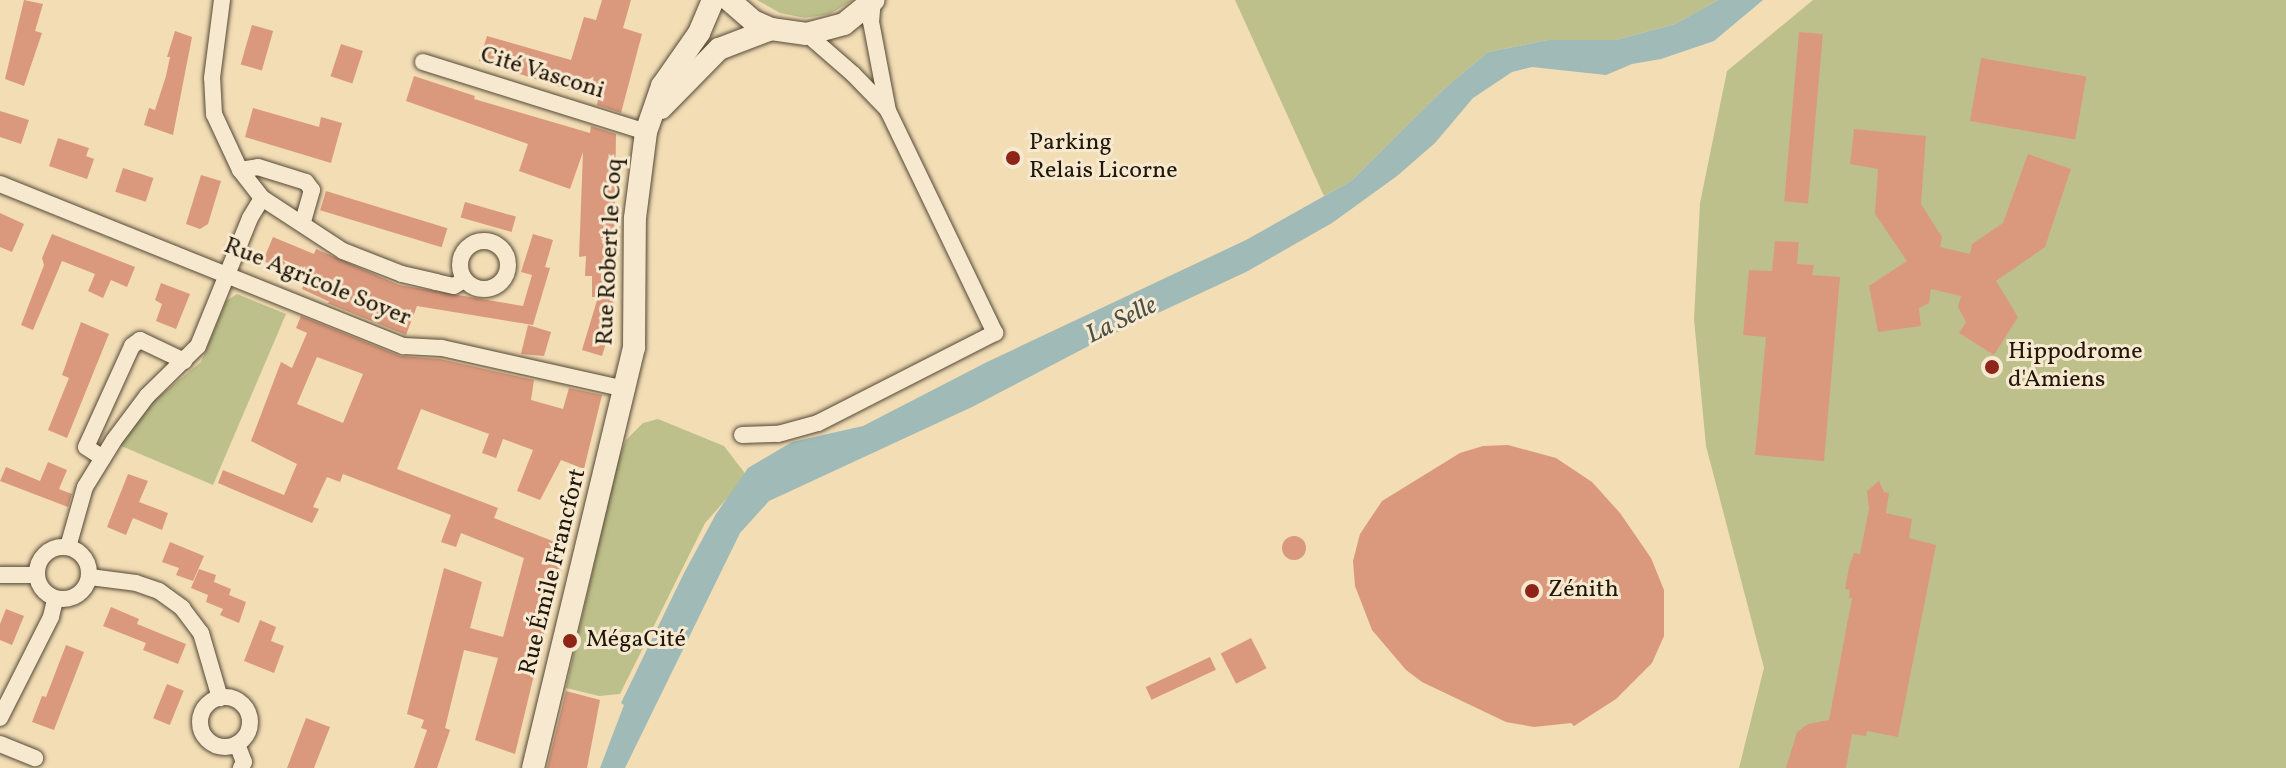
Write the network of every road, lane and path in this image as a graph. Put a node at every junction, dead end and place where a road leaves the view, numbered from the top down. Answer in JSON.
{"nodes":[{"id":1,"x":222,"y":0,"type":"edge"},
{"id":2,"x":713,"y":0,"type":"edge"},
{"id":3,"x":729,"y":0,"type":"edge"},
{"id":4,"x":874,"y":0,"type":"edge"},
{"id":5,"x":771,"y":29,"type":"junction"},
{"id":6,"x":807,"y":34,"type":"junction"},
{"id":7,"x":423,"y":62,"type":"dead end"},
{"id":8,"x":888,"y":111,"type":"junction"},
{"id":9,"x":649,"y":125,"type":"junction"},
{"id":10,"x":240,"y":170,"type":"junction"},
{"id":11,"x":0,"y":184,"type":"edge"},
{"id":12,"x":262,"y":198,"type":"junction"},
{"id":13,"x":303,"y":222,"type":"junction"},
{"id":14,"x":227,"y":273,"type":"junction"},
{"id":15,"x":464,"y":280,"type":"dead end"},
{"id":16,"x":184,"y":361,"type":"junction"},
{"id":17,"x":626,"y":389,"type":"junction"},
{"id":18,"x":742,"y":435,"type":"dead end"},
{"id":19,"x":103,"y":458,"type":"junction"},
{"id":20,"x":68,"y":547,"type":"junction"},
{"id":21,"x":0,"y":575,"type":"edge"},
{"id":22,"x":36,"y":575,"type":"junction"},
{"id":23,"x":90,"y":577,"type":"junction"},
{"id":24,"x":55,"y":599,"type":"junction"},
{"id":25,"x":220,"y":698,"type":"junction"},
{"id":26,"x":0,"y":718,"type":"edge"},
{"id":27,"x":0,"y":744,"type":"edge"},
{"id":28,"x":237,"y":744,"type":"junction"},
{"id":29,"x":35,"y":758,"type":"dead end"},
{"id":30,"x":241,"y":768,"type":"edge"},
{"id":31,"x":533,"y":768,"type":"edge"}],
"edges":[{"from":1,"to":10,"type":"street"},
{"from":2,"to":9,"type":"street","name":"Rue Robert le Coq"},
{"from":3,"to":5,"type":"street"},
{"from":4,"to":6,"type":"street"},
{"from":4,"to":8,"type":"street"},
{"from":5,"to":6,"type":"street"},
{"from":5,"to":9,"type":"street"},
{"from":6,"to":8,"type":"street"},
{"from":7,"to":9,"type":"street","name":"Cité Vasconi"},
{"from":8,"to":18,"type":"street"},
{"from":9,"to":17,"type":"street","name":"Rue Robert le Coq"},
{"from":10,"to":12,"type":"street"},
{"from":10,"to":13,"type":"street"},
{"from":11,"to":14,"type":"street","name":"Rue Agricole Soyer"},
{"from":12,"to":13,"type":"street"},
{"from":12,"to":14,"type":"street"},
{"from":13,"to":15,"type":"street"},
{"from":14,"to":16,"type":"street"},
{"from":14,"to":17,"type":"street","name":"Rue Agricole Soyer"},
{"from":16,"to":19,"type":"street"},
{"from":16,"to":19,"type":"street"},
{"from":17,"to":31,"type":"street","name":"Rue Émile Francfort"},
{"from":19,"to":20,"type":"street"},
{"from":20,"to":22,"type":"street"},
{"from":20,"to":23,"type":"street"},
{"from":21,"to":22,"type":"street"},
{"from":22,"to":24,"type":"street"},
{"from":23,"to":24,"type":"street"},
{"from":23,"to":25,"type":"street"},
{"from":24,"to":26,"type":"street"},
{"from":25,"to":28,"type":"street"},
{"from":25,"to":28,"type":"street"},
{"from":27,"to":29,"type":"street"},
{"from":28,"to":30,"type":"street"}]}
